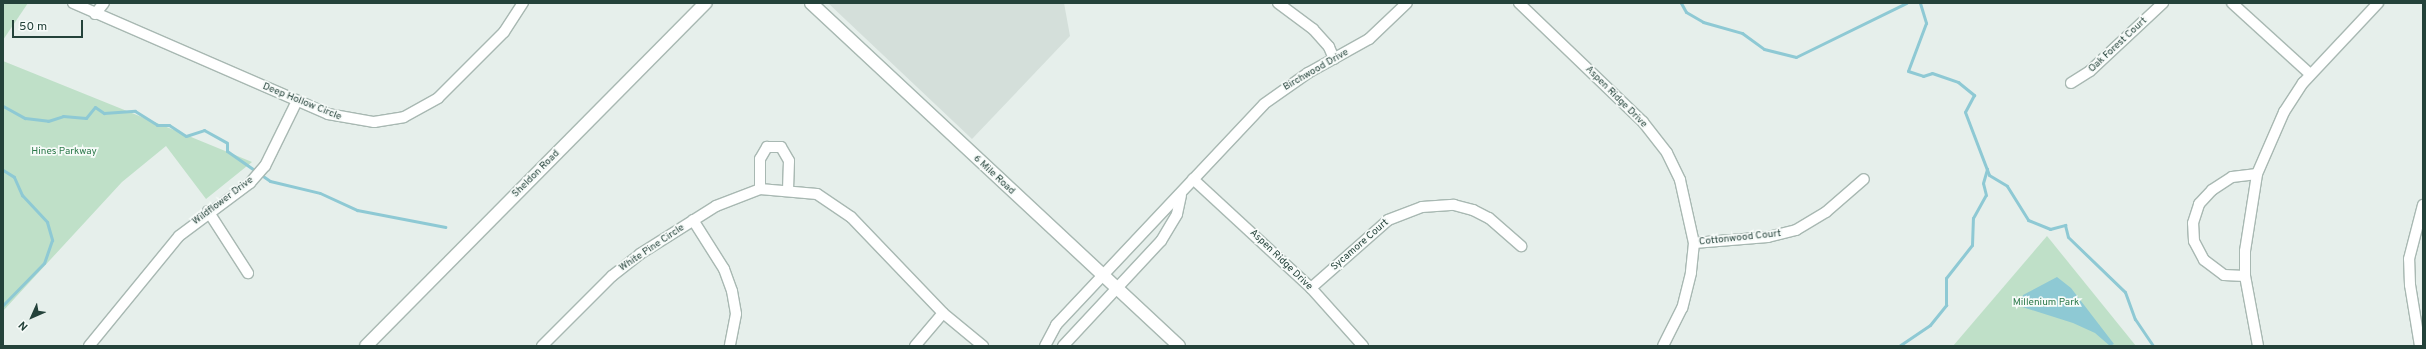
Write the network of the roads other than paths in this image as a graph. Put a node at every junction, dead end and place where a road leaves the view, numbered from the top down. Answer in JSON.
{"nodes":[{"id":1,"x":73,"y":3,"type":"edge"},
{"id":2,"x":104,"y":3,"type":"edge"},
{"id":3,"x":523,"y":3,"type":"edge"},
{"id":4,"x":706,"y":3,"type":"edge"},
{"id":5,"x":811,"y":3,"type":"edge"},
{"id":6,"x":1278,"y":3,"type":"edge"},
{"id":7,"x":1407,"y":3,"type":"edge"},
{"id":8,"x":1518,"y":3,"type":"edge"},
{"id":9,"x":2163,"y":3,"type":"edge"},
{"id":10,"x":2232,"y":3,"type":"edge"},
{"id":11,"x":2378,"y":3,"type":"edge"},
{"id":12,"x":95,"y":14,"type":"junction"},
{"id":13,"x":1334,"y":59,"type":"junction"},
{"id":14,"x":2310,"y":74,"type":"junction"},
{"id":15,"x":2071,"y":84,"type":"dead end"},
{"id":16,"x":297,"y":101,"type":"junction"},
{"id":17,"x":2257,"y":174,"type":"junction"},
{"id":18,"x":1193,"y":179,"type":"junction"},
{"id":19,"x":1864,"y":179,"type":"dead end"},
{"id":20,"x":760,"y":189,"type":"junction"},
{"id":21,"x":788,"y":190,"type":"junction"},
{"id":22,"x":1181,"y":195,"type":"junction"},
{"id":23,"x":2423,"y":205,"type":"edge"},
{"id":24,"x":208,"y":211,"type":"junction"},
{"id":25,"x":693,"y":220,"type":"junction"},
{"id":26,"x":1694,"y":243,"type":"junction"},
{"id":27,"x":1521,"y":246,"type":"dead end"},
{"id":28,"x":248,"y":273,"type":"dead end"},
{"id":29,"x":1102,"y":275,"type":"junction"},
{"id":30,"x":2245,"y":276,"type":"junction"},
{"id":31,"x":1116,"y":288,"type":"junction"},
{"id":32,"x":1311,"y":288,"type":"junction"},
{"id":33,"x":943,"y":313,"type":"junction"},
{"id":34,"x":89,"y":346,"type":"edge"},
{"id":35,"x":366,"y":346,"type":"edge"},
{"id":36,"x":542,"y":346,"type":"edge"},
{"id":37,"x":730,"y":346,"type":"edge"},
{"id":38,"x":914,"y":346,"type":"edge"},
{"id":39,"x":983,"y":346,"type":"edge"},
{"id":40,"x":1045,"y":346,"type":"edge"},
{"id":41,"x":1063,"y":346,"type":"edge"},
{"id":42,"x":1179,"y":346,"type":"edge"},
{"id":43,"x":1363,"y":346,"type":"edge"},
{"id":44,"x":1663,"y":346,"type":"edge"},
{"id":45,"x":2258,"y":346,"type":"edge"},
{"id":46,"x":2420,"y":346,"type":"edge"}],
"edges":[{"from":1,"to":12,"type":"street","name":"Deep Hollow Circle"},
{"from":2,"to":12,"type":"street"},
{"from":3,"to":16,"type":"street","name":"Deep Hollow Circle"},
{"from":4,"to":35,"type":"street","name":"Sheldon Road"},
{"from":5,"to":29,"type":"street","name":"6 Mile Road"},
{"from":6,"to":13,"type":"street"},
{"from":7,"to":13,"type":"street","name":"Birchwood Drive"},
{"from":8,"to":26,"type":"street","name":"Aspen Ridge Drive"},
{"from":9,"to":15,"type":"street","name":"Oak Forest Court"},
{"from":10,"to":14,"type":"street"},
{"from":11,"to":14,"type":"street"},
{"from":12,"to":16,"type":"street","name":"Deep Hollow Circle"},
{"from":13,"to":18,"type":"street","name":"Birchwood Drive"},
{"from":14,"to":17,"type":"street"},
{"from":16,"to":24,"type":"street","name":"Wildflower Drive"},
{"from":17,"to":30,"type":"street"},
{"from":17,"to":30,"type":"street"},
{"from":18,"to":22,"type":"street","name":"Birchwood Drive"},
{"from":18,"to":32,"type":"street","name":"Aspen Ridge Drive"},
{"from":19,"to":26,"type":"street","name":"Cottonwood Court"},
{"from":20,"to":21,"type":"street","name":"White Pine Circle"},
{"from":20,"to":21,"type":"street"},
{"from":20,"to":25,"type":"street","name":"White Pine Circle"},
{"from":21,"to":33,"type":"street","name":"White Pine Circle"},
{"from":22,"to":29,"type":"street","name":"Birchwood Drive"},
{"from":22,"to":31,"type":"street","name":"Birchwood Drive"},
{"from":23,"to":46,"type":"street"},
{"from":24,"to":28,"type":"street"},
{"from":24,"to":34,"type":"street","name":"Wildflower Drive"},
{"from":25,"to":36,"type":"street","name":"White Pine Circle"},
{"from":25,"to":37,"type":"street"},
{"from":26,"to":44,"type":"street","name":"Aspen Ridge Drive"},
{"from":27,"to":32,"type":"street","name":"Sycamore Court"},
{"from":29,"to":31,"type":"street","name":"6 Mile Road"},
{"from":29,"to":40,"type":"street"},
{"from":30,"to":45,"type":"street"},
{"from":31,"to":41,"type":"street","name":"Birchwood Drive"},
{"from":31,"to":42,"type":"street","name":"6 Mile Road"},
{"from":32,"to":43,"type":"street","name":"Aspen Ridge Drive"},
{"from":33,"to":38,"type":"street"},
{"from":33,"to":39,"type":"street","name":"White Pine Circle"}]}
